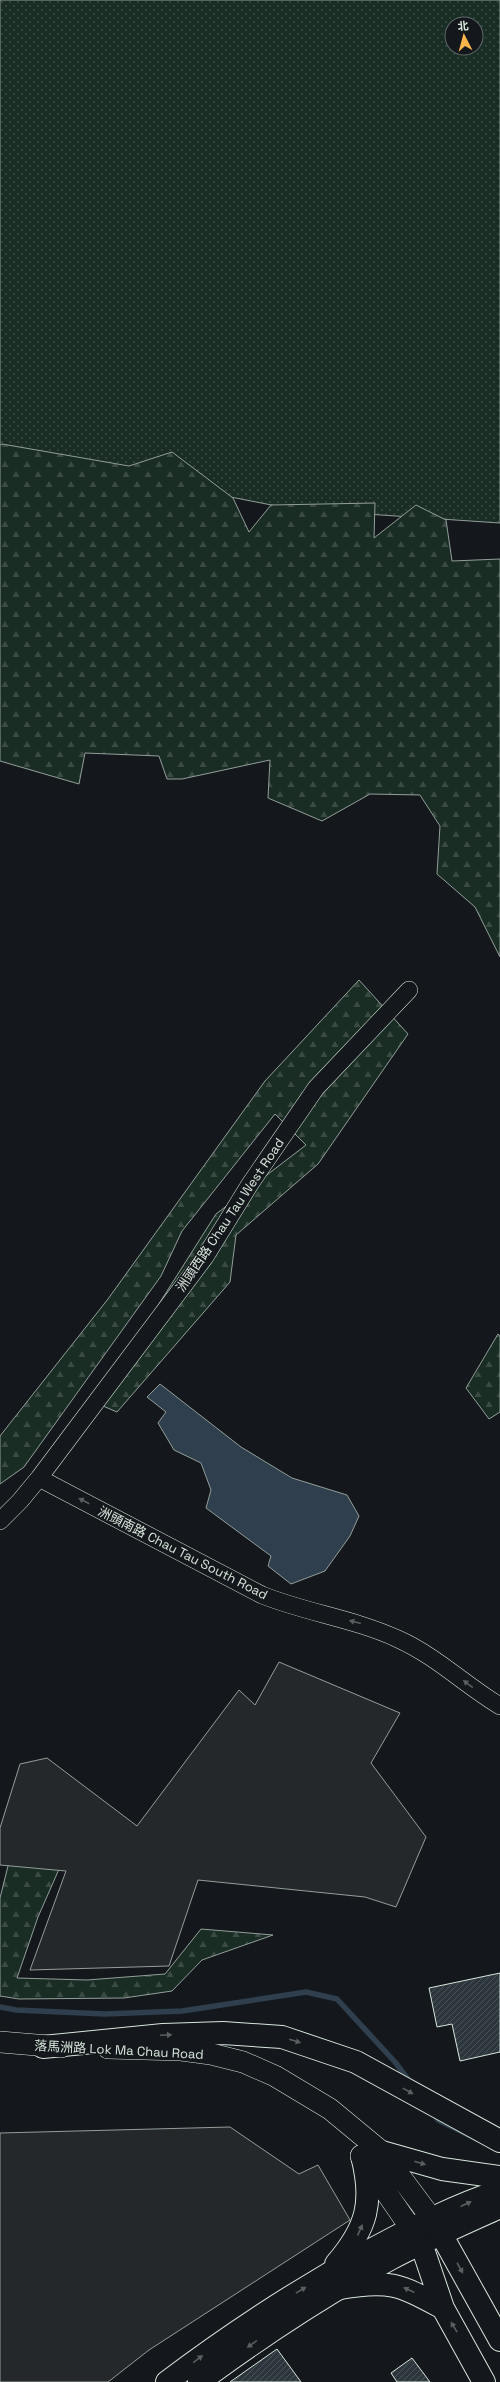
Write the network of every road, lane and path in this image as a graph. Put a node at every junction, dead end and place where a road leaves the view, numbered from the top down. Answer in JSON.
{"nodes":[{"id":1,"x":409,"y":990,"type":"dead end"},
{"id":2,"x":39,"y":1478,"type":"junction"},
{"id":3,"x":0,"y":1521,"type":"edge"},
{"id":4,"x":500,"y":1706,"type":"edge"},
{"id":5,"x":0,"y":2042,"type":"edge"},
{"id":6,"x":43,"y":2047,"type":"junction"},
{"id":7,"x":500,"y":2141,"type":"edge"},
{"id":8,"x":372,"y":2154,"type":"junction"},
{"id":9,"x":500,"y":2177,"type":"edge"},
{"id":10,"x":500,"y":2191,"type":"edge"},
{"id":11,"x":500,"y":2207,"type":"edge"},
{"id":12,"x":437,"y":2226,"type":"junction"},
{"id":13,"x":417,"y":2236,"type":"junction"},
{"id":14,"x":335,"y":2280,"type":"junction"},
{"id":15,"x":443,"y":2308,"type":"junction"},
{"id":16,"x":500,"y":2340,"type":"edge"},
{"id":17,"x":167,"y":2382,"type":"edge"},
{"id":18,"x":199,"y":2382,"type":"edge"},
{"id":19,"x":484,"y":2382,"type":"edge"}],
"edges":[{"from":1,"to":2,"type":"street","name":"洲頭西路 Chau Tau West Road"},
{"from":2,"to":3,"type":"street","name":"洲頭西路 Chau Tau West Road"},
{"from":4,"to":2,"type":"street","name":"洲頭南路 Chau Tau South Road","one_way":true},
{"from":5,"to":6,"type":"street","name":"落馬洲路 Lok Ma Chau Road"},
{"from":6,"to":7,"type":"main road","one_way":true},
{"from":6,"to":8,"type":"street","name":"落馬洲路 Lok Ma Chau Road"},
{"from":8,"to":9,"type":"main road","one_way":true},
{"from":8,"to":12,"type":"street","name":"落馬洲路 Lok Ma Chau Road"},
{"from":8,"to":13,"type":"street","name":"落馬洲路 Lok Ma Chau Road"},
{"from":14,"to":8,"type":"main road","one_way":true},
{"from":12,"to":10,"type":"main road","one_way":true},
{"from":11,"to":12,"type":"main road"},
{"from":12,"to":13,"type":"main road"},
{"from":12,"to":16,"type":"main road","one_way":true},
{"from":13,"to":14,"type":"main road"},
{"from":13,"to":15,"type":"main road"},
{"from":15,"to":14,"type":"main road","one_way":true},
{"from":17,"to":14,"type":"main road","one_way":true},
{"from":14,"to":18,"type":"main road","one_way":true},
{"from":19,"to":15,"type":"main road","one_way":true}]}
